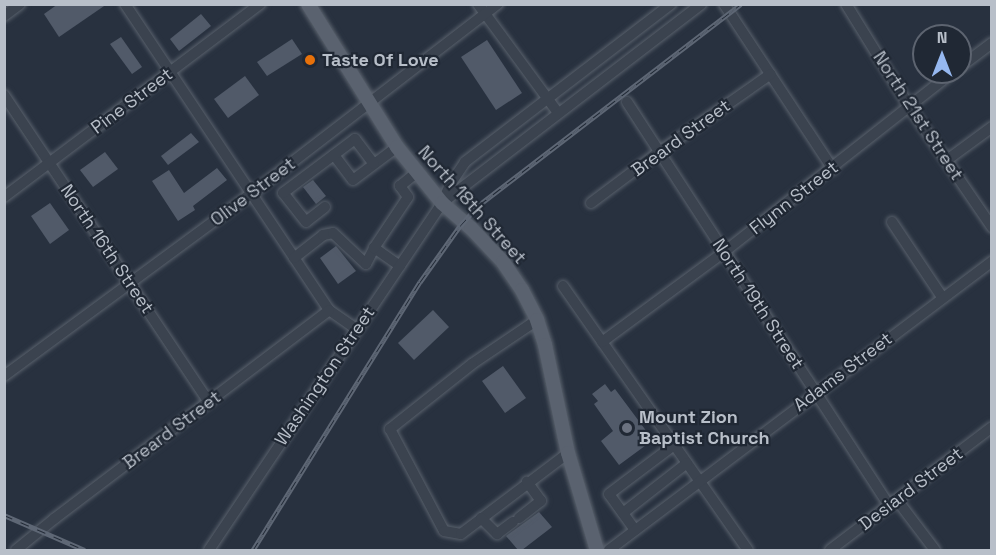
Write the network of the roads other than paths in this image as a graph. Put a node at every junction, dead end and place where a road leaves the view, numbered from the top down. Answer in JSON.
{"nodes":[{"id":1,"x":20,"y":4,"type":"edge"},
{"id":2,"x":125,"y":4,"type":"edge"},
{"id":3,"x":260,"y":4,"type":"edge"},
{"id":4,"x":308,"y":4,"type":"edge"},
{"id":5,"x":478,"y":4,"type":"edge"},
{"id":6,"x":498,"y":4,"type":"edge"},
{"id":7,"x":671,"y":4,"type":"edge"},
{"id":8,"x":701,"y":4,"type":"edge"},
{"id":9,"x":724,"y":4,"type":"edge"},
{"id":10,"x":846,"y":4,"type":"edge"},
{"id":11,"x":484,"y":15,"type":"junction"},
{"id":12,"x":4,"y":16,"type":"edge"},
{"id":13,"x":992,"y":43,"type":"edge"},
{"id":14,"x":972,"y":58,"type":"edge"},
{"id":15,"x":170,"y":72,"type":"junction"},
{"id":16,"x":771,"y":74,"type":"junction"},
{"id":17,"x":937,"y":84,"type":"edge"},
{"id":18,"x":4,"y":95,"type":"edge"},
{"id":19,"x":546,"y":98,"type":"junction"},
{"id":20,"x":627,"y":102,"type":"dead end"},
{"id":21,"x":369,"y":105,"type":"junction"},
{"id":22,"x":909,"y":106,"type":"junction"},
{"id":23,"x":558,"y":113,"type":"junction"},
{"id":24,"x":992,"y":127,"type":"edge"},
{"id":25,"x":397,"y":147,"type":"junction"},
{"id":26,"x":309,"y":149,"type":"junction"},
{"id":27,"x":659,"y":152,"type":"junction"},
{"id":28,"x":334,"y":155,"type":"junction"},
{"id":29,"x":946,"y":160,"type":"junction"},
{"id":30,"x":50,"y":163,"type":"junction"},
{"id":31,"x":321,"y":164,"type":"junction"},
{"id":32,"x":374,"y":164,"type":"junction"},
{"id":33,"x":833,"y":169,"type":"junction"},
{"id":34,"x":417,"y":172,"type":"junction"},
{"id":35,"x":251,"y":194,"type":"junction"},
{"id":36,"x":4,"y":197,"type":"edge"},
{"id":37,"x":442,"y":203,"type":"junction"},
{"id":38,"x":591,"y":203,"type":"dead end"},
{"id":39,"x":325,"y":207,"type":"dead end"},
{"id":40,"x":892,"y":222,"type":"dead end"},
{"id":41,"x":992,"y":227,"type":"edge"},
{"id":42,"x":374,"y":248,"type":"junction"},
{"id":43,"x":724,"y":252,"type":"junction"},
{"id":44,"x":294,"y":258,"type":"junction"},
{"id":45,"x":992,"y":261,"type":"edge"},
{"id":46,"x":400,"y":266,"type":"junction"},
{"id":47,"x":129,"y":282,"type":"junction"},
{"id":48,"x":563,"y":286,"type":"dead end"},
{"id":49,"x":942,"y":297,"type":"junction"},
{"id":50,"x":329,"y":310,"type":"junction"},
{"id":51,"x":537,"y":320,"type":"junction"},
{"id":52,"x":356,"y":329,"type":"junction"},
{"id":53,"x":602,"y":342,"type":"junction"},
{"id":54,"x":4,"y":376,"type":"edge"},
{"id":55,"x":816,"y":392,"type":"junction"},
{"id":56,"x":209,"y":402,"type":"junction"},
{"id":57,"x":992,"y":427,"type":"edge"},
{"id":58,"x":674,"y":445,"type":"junction"},
{"id":59,"x":568,"y":453,"type":"junction"},
{"id":60,"x":687,"y":463,"type":"junction"},
{"id":61,"x":699,"y":481,"type":"junction"},
{"id":62,"x":527,"y":482,"type":"junction"},
{"id":63,"x":893,"y":503,"type":"junction"},
{"id":64,"x":623,"y":513,"type":"junction"},
{"id":65,"x":481,"y":518,"type":"junction"},
{"id":66,"x":635,"y":530,"type":"junction"},
{"id":67,"x":16,"y":550,"type":"edge"},
{"id":68,"x":209,"y":550,"type":"edge"},
{"id":69,"x":597,"y":550,"type":"edge"},
{"id":70,"x":609,"y":550,"type":"edge"},
{"id":71,"x":748,"y":550,"type":"edge"},
{"id":72,"x":830,"y":550,"type":"edge"},
{"id":73,"x":934,"y":550,"type":"edge"}],
"edges":[{"from":1,"to":12,"type":"street"},
{"from":2,"to":15,"type":"street"},
{"from":3,"to":15,"type":"street","name":"Pine Street"},
{"from":4,"to":21,"type":"main road","name":"North 18th Street"},
{"from":5,"to":11,"type":"street"},
{"from":6,"to":11,"type":"street","name":"Olive Street"},
{"from":7,"to":19,"type":"street","name":"Washington Street"},
{"from":8,"to":23,"type":"street","name":"Washington Street"},
{"from":9,"to":16,"type":"street"},
{"from":10,"to":22,"type":"street","name":"North 21st Street"},
{"from":11,"to":19,"type":"street"},
{"from":11,"to":21,"type":"street","name":"Olive Street"},
{"from":13,"to":14,"type":"street"},
{"from":15,"to":30,"type":"street","name":"Pine Street"},
{"from":15,"to":35,"type":"street"},
{"from":16,"to":27,"type":"street","name":"Breard Street"},
{"from":16,"to":33,"type":"street"},
{"from":17,"to":22,"type":"street","name":"Flynn Street"},
{"from":18,"to":30,"type":"street","name":"North 16th Street"},
{"from":19,"to":23,"type":"street"},
{"from":19,"to":37,"type":"street","name":"Washington Street"},
{"from":20,"to":27,"type":"street","name":"North 19th Street"},
{"from":21,"to":25,"type":"main road","name":"North 18th Street"},
{"from":21,"to":26,"type":"street","name":"Olive Street"},
{"from":22,"to":29,"type":"street","name":"North 21st Street"},
{"from":22,"to":33,"type":"street","name":"Flynn Street"},
{"from":23,"to":37,"type":"street","name":"Washington Street"},
{"from":24,"to":29,"type":"street"},
{"from":25,"to":32,"type":"street"},
{"from":25,"to":34,"type":"main road","name":"North 18th Street"},
{"from":26,"to":31,"type":"street"},
{"from":26,"to":35,"type":"street","name":"Olive Street"},
{"from":27,"to":38,"type":"street","name":"Breard Street"},
{"from":27,"to":43,"type":"street","name":"North 19th Street"},
{"from":28,"to":31,"type":"street"},
{"from":28,"to":32,"type":"street"},
{"from":28,"to":32,"type":"street"},
{"from":29,"to":41,"type":"street","name":"North 21st Street"},
{"from":30,"to":36,"type":"street","name":"Pine Street"},
{"from":30,"to":47,"type":"street","name":"North 16th Street"},
{"from":31,"to":39,"type":"street"},
{"from":33,"to":43,"type":"street","name":"Flynn Street"},
{"from":34,"to":37,"type":"main road","name":"North 18th Street"},
{"from":34,"to":42,"type":"street"},
{"from":35,"to":44,"type":"street"},
{"from":35,"to":47,"type":"street","name":"Olive Street"},
{"from":37,"to":46,"type":"street","name":"Washington Street"},
{"from":37,"to":51,"type":"main road","name":"North 18th Street"},
{"from":40,"to":49,"type":"street"},
{"from":42,"to":44,"type":"street"},
{"from":42,"to":46,"type":"street"},
{"from":43,"to":53,"type":"street","name":"Flynn Street"},
{"from":43,"to":55,"type":"street","name":"North 19th Street"},
{"from":44,"to":50,"type":"street"},
{"from":45,"to":49,"type":"street","name":"Adams Street"},
{"from":46,"to":52,"type":"street","name":"Washington Street"},
{"from":47,"to":54,"type":"street","name":"Olive Street"},
{"from":47,"to":56,"type":"street","name":"North 16th Street"},
{"from":48,"to":53,"type":"street"},
{"from":49,"to":55,"type":"street","name":"Adams Street"},
{"from":50,"to":52,"type":"street"},
{"from":50,"to":56,"type":"street","name":"Breard Street"},
{"from":51,"to":59,"type":"main road","name":"North 18th Street"},
{"from":51,"to":65,"type":"street"},
{"from":52,"to":68,"type":"street","name":"Washington Street"},
{"from":53,"to":58,"type":"street"},
{"from":55,"to":61,"type":"street","name":"Adams Street"},
{"from":55,"to":63,"type":"street","name":"North 19th Street"},
{"from":56,"to":67,"type":"street","name":"Breard Street"},
{"from":57,"to":63,"type":"street","name":"Desiard Street"},
{"from":58,"to":60,"type":"street"},
{"from":58,"to":64,"type":"street"},
{"from":59,"to":62,"type":"street"},
{"from":59,"to":69,"type":"main road","name":"North 18th Street"},
{"from":60,"to":61,"type":"street"},
{"from":60,"to":64,"type":"street"},
{"from":61,"to":66,"type":"street","name":"Adams Street"},
{"from":61,"to":71,"type":"street"},
{"from":62,"to":65,"type":"street"},
{"from":62,"to":65,"type":"street"},
{"from":63,"to":72,"type":"street","name":"Desiard Street"},
{"from":63,"to":73,"type":"street","name":"North 19th Street"},
{"from":64,"to":66,"type":"street"},
{"from":66,"to":70,"type":"street","name":"Adams Street"}]}
